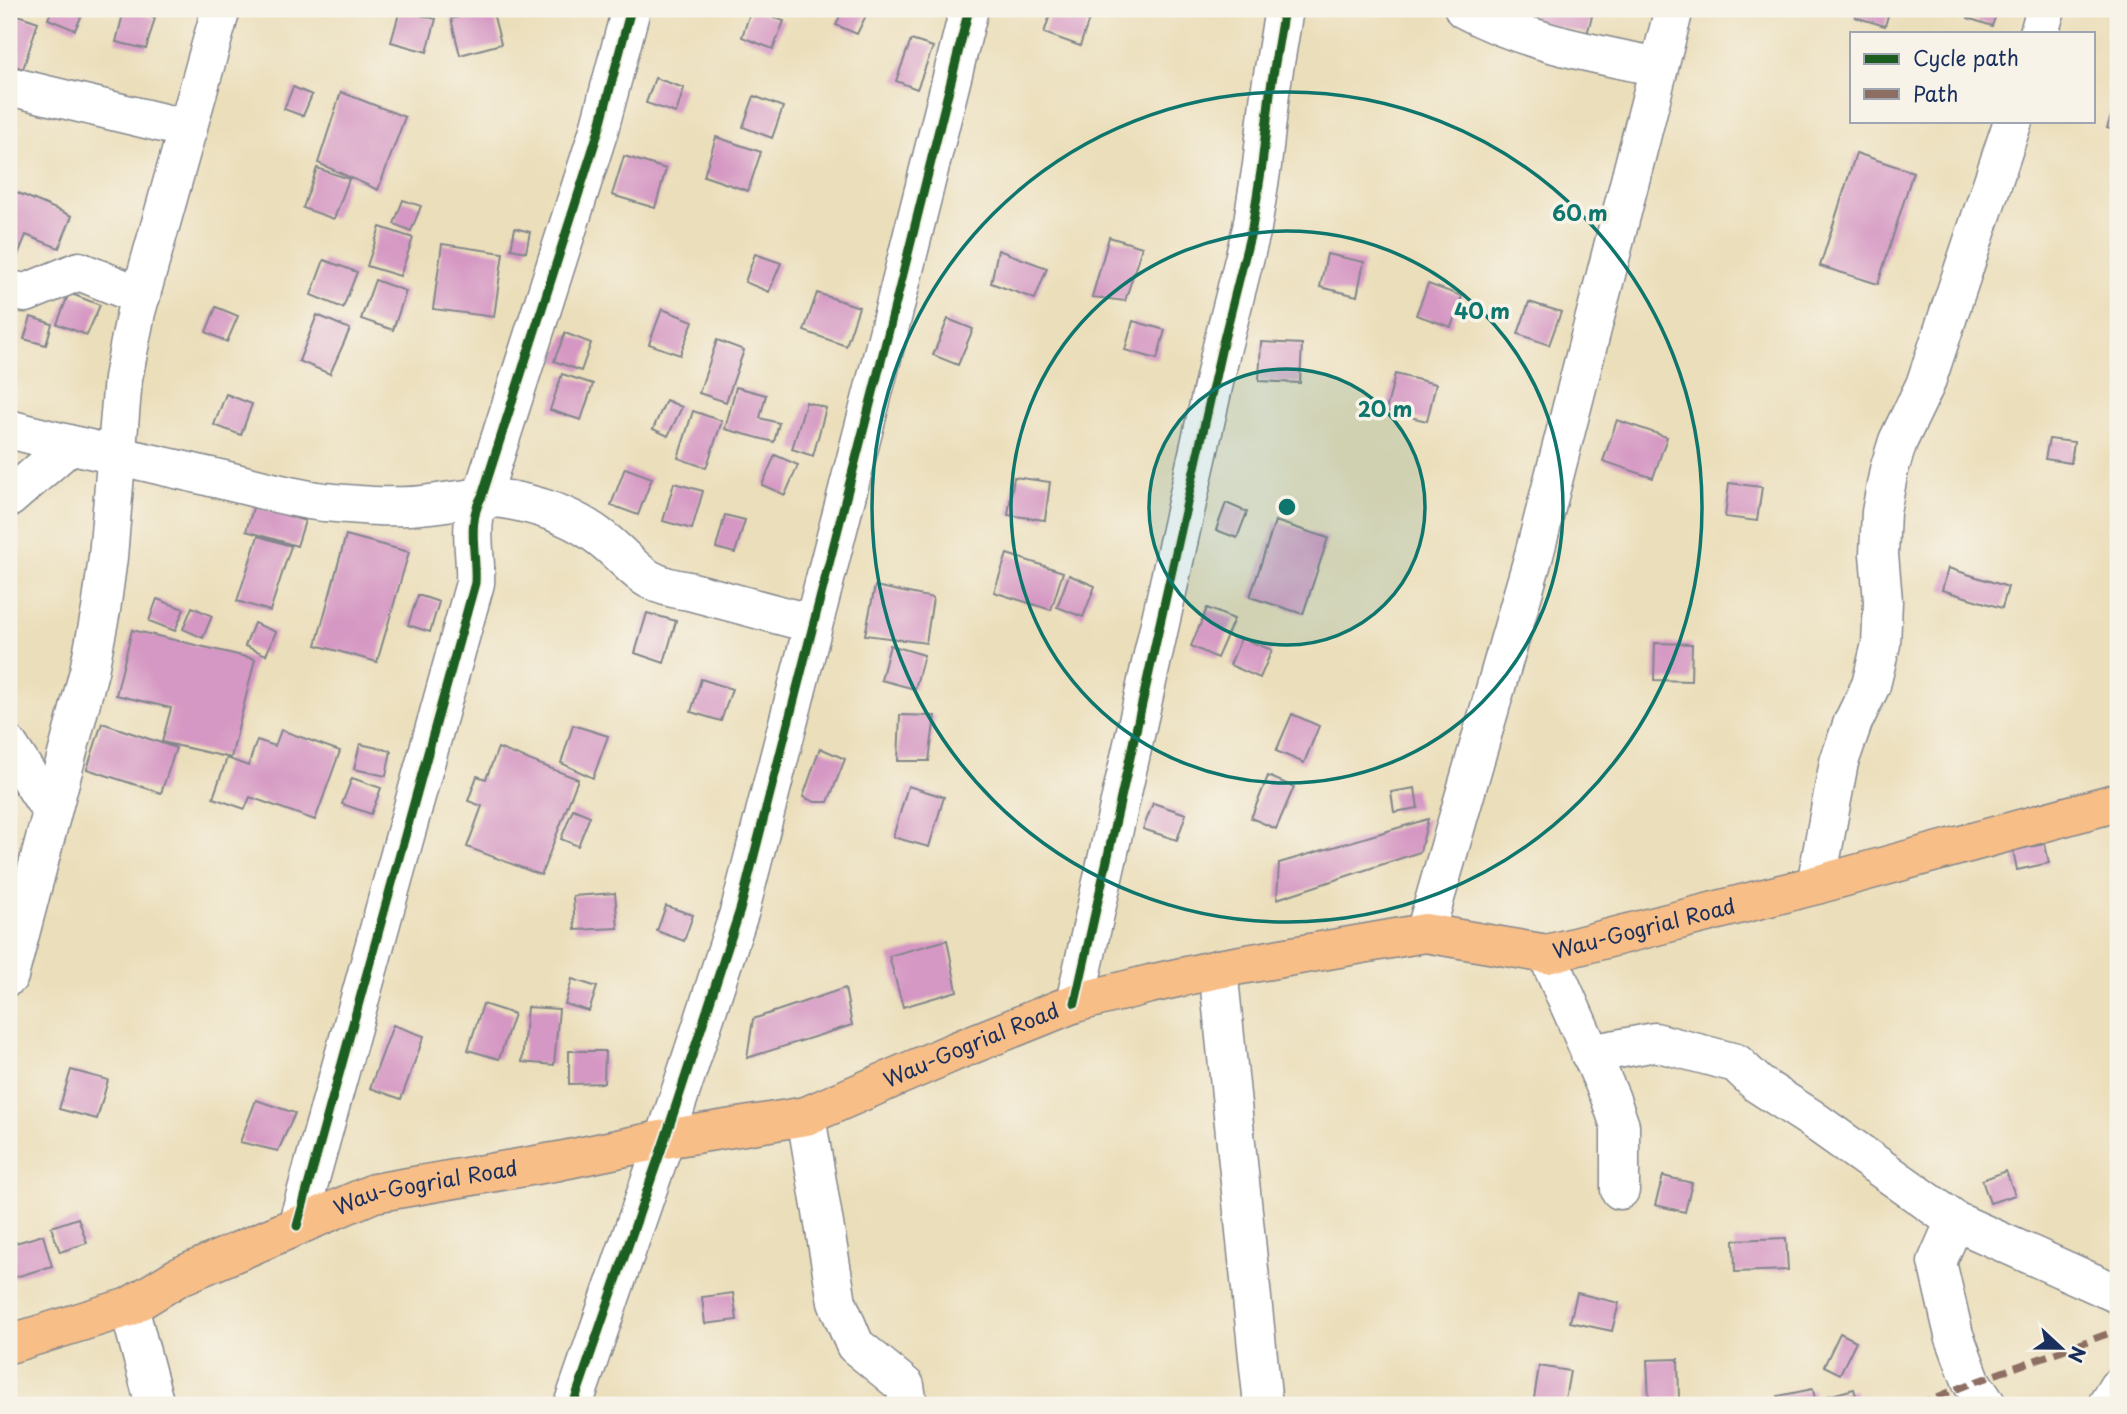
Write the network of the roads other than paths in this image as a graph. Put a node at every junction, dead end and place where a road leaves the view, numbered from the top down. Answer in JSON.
{"nodes":[{"id":1,"x":221,"y":9,"type":"edge"},
{"id":2,"x":631,"y":9,"type":"edge"},
{"id":3,"x":968,"y":9,"type":"edge"},
{"id":4,"x":1284,"y":9,"type":"edge"},
{"id":5,"x":1464,"y":9,"type":"edge"},
{"id":6,"x":1674,"y":9,"type":"edge"},
{"id":7,"x":2046,"y":9,"type":"edge"},
{"id":8,"x":2039,"y":32,"type":"edge"},
{"id":9,"x":1659,"y":67,"type":"junction"},
{"id":10,"x":9,"y":86,"type":"edge"},
{"id":11,"x":2013,"y":122,"type":"edge"},
{"id":12,"x":188,"y":129,"type":"junction"},
{"id":13,"x":9,"y":290,"type":"edge"},
{"id":14,"x":141,"y":296,"type":"junction"},
{"id":15,"x":9,"y":429,"type":"edge"},
{"id":16,"x":69,"y":445,"type":"junction"},
{"id":17,"x":115,"y":455,"type":"junction"},
{"id":18,"x":482,"y":496,"type":"junction"},
{"id":19,"x":9,"y":498,"type":"edge"},
{"id":20,"x":813,"y":624,"type":"junction"},
{"id":21,"x":9,"y":746,"type":"edge"},
{"id":22,"x":2118,"y":802,"type":"edge"},
{"id":23,"x":47,"y":827,"type":"junction"},
{"id":24,"x":9,"y":874,"type":"edge"},
{"id":25,"x":1816,"y":885,"type":"junction"},
{"id":26,"x":1425,"y":933,"type":"junction"},
{"id":27,"x":1547,"y":954,"type":"junction"},
{"id":28,"x":1218,"y":969,"type":"junction"},
{"id":29,"x":9,"y":976,"type":"edge"},
{"id":30,"x":1075,"y":1003,"type":"junction"},
{"id":31,"x":1590,"y":1054,"type":"junction"},
{"id":32,"x":806,"y":1116,"type":"junction"},
{"id":33,"x":666,"y":1139,"type":"junction"},
{"id":34,"x":1620,"y":1189,"type":"dead end"},
{"id":35,"x":1955,"y":1221,"type":"junction"},
{"id":36,"x":297,"y":1226,"type":"junction"},
{"id":37,"x":2118,"y":1294,"type":"edge"},
{"id":38,"x":129,"y":1307,"type":"junction"},
{"id":39,"x":9,"y":1344,"type":"edge"},
{"id":40,"x":2118,"y":1387,"type":"edge"},
{"id":41,"x":155,"y":1405,"type":"edge"},
{"id":42,"x":573,"y":1405,"type":"edge"},
{"id":43,"x":908,"y":1405,"type":"edge"},
{"id":44,"x":1263,"y":1405,"type":"edge"},
{"id":45,"x":1987,"y":1405,"type":"edge"},
{"id":46,"x":2107,"y":1405,"type":"edge"}],
"edges":[{"from":1,"to":12,"type":"street"},
{"from":2,"to":18,"type":"street"},
{"from":3,"to":20,"type":"street"},
{"from":4,"to":30,"type":"street"},
{"from":5,"to":9,"type":"street"},
{"from":6,"to":9,"type":"street"},
{"from":7,"to":8,"type":"street"},
{"from":9,"to":26,"type":"street"},
{"from":10,"to":12,"type":"street"},
{"from":11,"to":25,"type":"street"},
{"from":12,"to":14,"type":"street"},
{"from":13,"to":14,"type":"street"},
{"from":14,"to":17,"type":"street"},
{"from":15,"to":16,"type":"street"},
{"from":16,"to":17,"type":"street"},
{"from":16,"to":19,"type":"street"},
{"from":17,"to":18,"type":"street"},
{"from":17,"to":23,"type":"street"},
{"from":18,"to":20,"type":"street"},
{"from":18,"to":36,"type":"street"},
{"from":20,"to":33,"type":"street"},
{"from":21,"to":23,"type":"street"},
{"from":22,"to":25,"type":"main road","name":"Wau-Gogrial Road"},
{"from":23,"to":24,"type":"street"},
{"from":23,"to":29,"type":"street"},
{"from":25,"to":27,"type":"main road","name":"Wau-Gogrial Road"},
{"from":26,"to":27,"type":"main road","name":"Wau-Gogrial Road"},
{"from":26,"to":28,"type":"main road","name":"Wau-Gogrial Road"},
{"from":27,"to":31,"type":"street"},
{"from":28,"to":30,"type":"main road","name":"Wau-Gogrial Road"},
{"from":28,"to":44,"type":"street"},
{"from":30,"to":32,"type":"main road","name":"Wau-Gogrial Road"},
{"from":31,"to":34,"type":"street"},
{"from":31,"to":35,"type":"street"},
{"from":32,"to":33,"type":"main road","name":"Wau-Gogrial Road"},
{"from":32,"to":43,"type":"street"},
{"from":33,"to":36,"type":"main road","name":"Wau-Gogrial Road"},
{"from":33,"to":42,"type":"street"},
{"from":35,"to":37,"type":"street"},
{"from":35,"to":45,"type":"street"},
{"from":36,"to":38,"type":"main road","name":"Wau-Gogrial Road"},
{"from":38,"to":39,"type":"main road","name":"Wau-Gogrial Road"},
{"from":38,"to":41,"type":"street"},
{"from":40,"to":46,"type":"street"}]}
